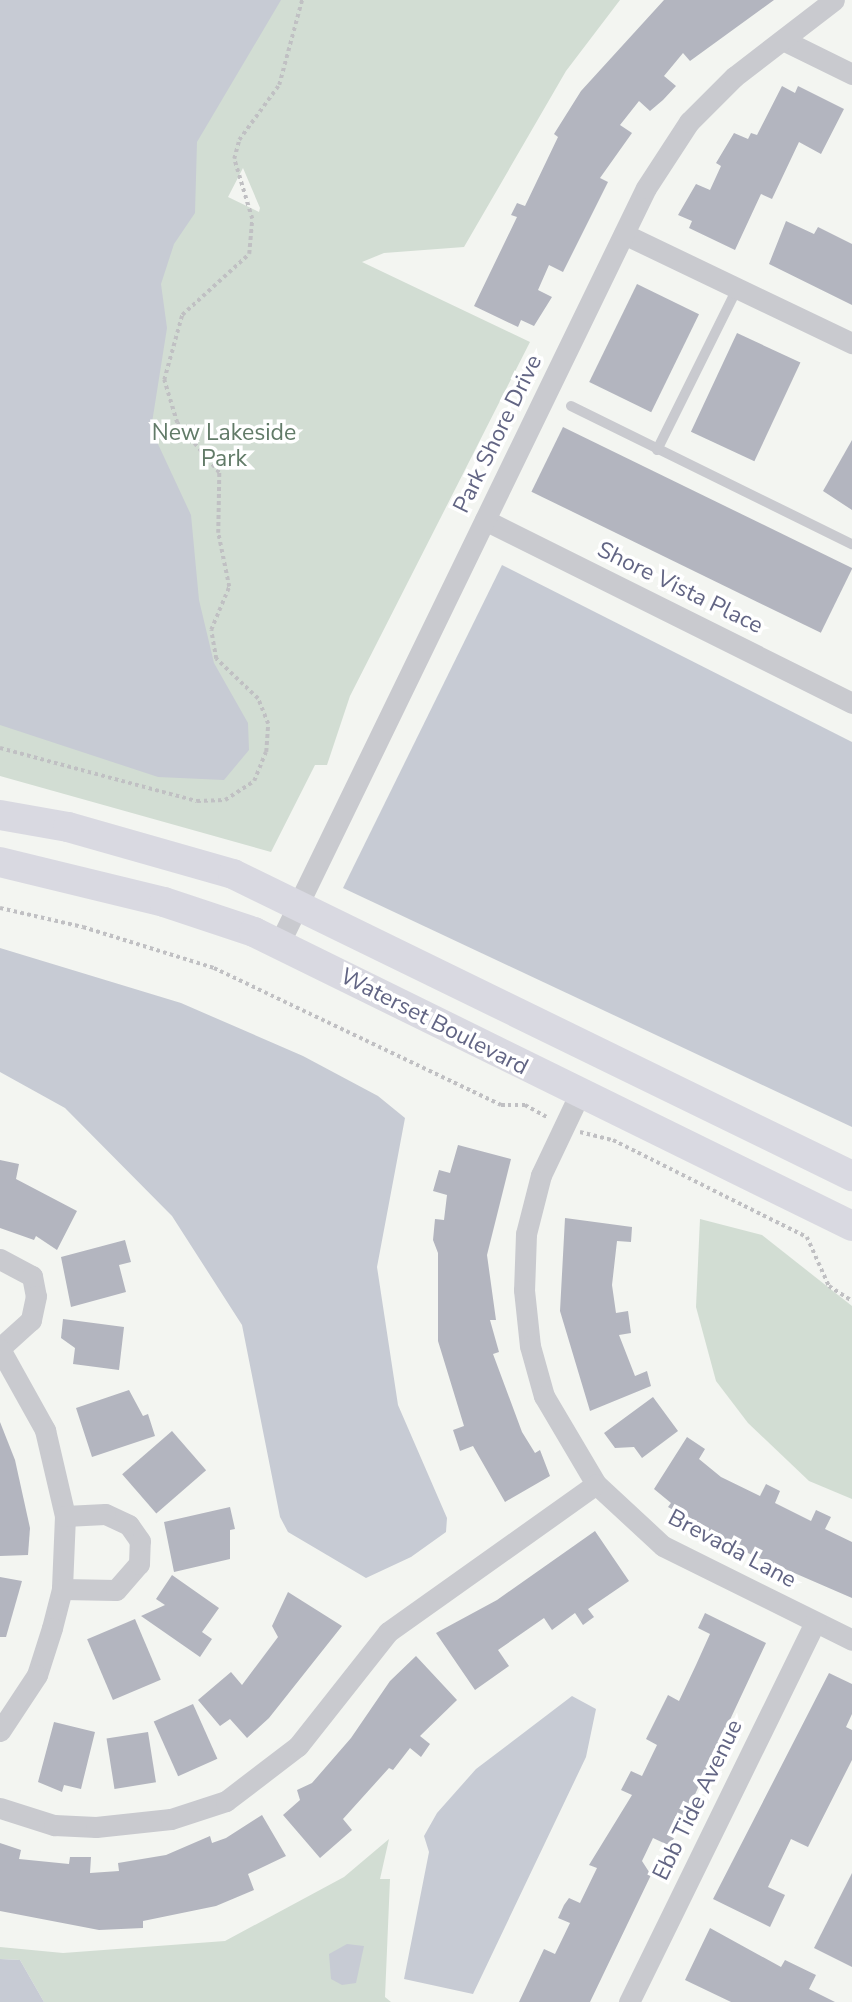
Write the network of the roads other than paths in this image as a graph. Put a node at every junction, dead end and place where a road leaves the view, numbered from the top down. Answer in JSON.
{"nodes":[{"id":1,"x":834,"y":0,"type":"edge"},
{"id":2,"x":785,"y":41,"type":"junction"},
{"id":3,"x":852,"y":74,"type":"edge"},
{"id":4,"x":624,"y":234,"type":"junction"},
{"id":5,"x":737,"y":289,"type":"junction"},
{"id":6,"x":852,"y":343,"type":"edge"},
{"id":7,"x":571,"y":405,"type":"dead end"},
{"id":8,"x":657,"y":450,"type":"junction"},
{"id":9,"x":485,"y":520,"type":"junction"},
{"id":10,"x":852,"y":544,"type":"edge"},
{"id":11,"x":852,"y":702,"type":"edge"},
{"id":12,"x":0,"y":815,"type":"edge"},
{"id":13,"x":0,"y":862,"type":"edge"},
{"id":14,"x":298,"y":902,"type":"junction"},
{"id":15,"x":279,"y":944,"type":"junction"},
{"id":16,"x":579,"y":1095,"type":"junction"},
{"id":17,"x":852,"y":1176,"type":"edge"},
{"id":18,"x":852,"y":1226,"type":"edge"},
{"id":19,"x":0,"y":1259,"type":"edge"},
{"id":20,"x":0,"y":1348,"type":"edge"},
{"id":21,"x":596,"y":1483,"type":"junction"},
{"id":22,"x":65,"y":1516,"type":"junction"},
{"id":23,"x":62,"y":1589,"type":"junction"},
{"id":24,"x":815,"y":1622,"type":"junction"},
{"id":25,"x":852,"y":1640,"type":"edge"},
{"id":26,"x":0,"y":1731,"type":"edge"},
{"id":27,"x":0,"y":1808,"type":"edge"},
{"id":28,"x":637,"y":1999,"type":"edge"}],
"edges":[{"from":1,"to":2,"type":"street","name":"Park Shore Drive"},
{"from":2,"to":3,"type":"street"},
{"from":2,"to":4,"type":"street","name":"Park Shore Drive"},
{"from":4,"to":5,"type":"street"},
{"from":4,"to":9,"type":"street","name":"Park Shore Drive"},
{"from":5,"to":6,"type":"street"},
{"from":5,"to":8,"type":"lane"},
{"from":7,"to":8,"type":"lane"},
{"from":8,"to":10,"type":"lane"},
{"from":9,"to":11,"type":"street","name":"Shore Vista Place"},
{"from":9,"to":14,"type":"street","name":"Park Shore Drive"},
{"from":12,"to":14,"type":"street","name":"Waterset Boulevard"},
{"from":13,"to":15,"type":"street","name":"Waterset Boulevard"},
{"from":14,"to":15,"type":"street","name":"Park Shore Drive"},
{"from":14,"to":17,"type":"street","name":"Waterset Boulevard"},
{"from":15,"to":16,"type":"street","name":"Waterset Boulevard"},
{"from":16,"to":18,"type":"street","name":"Waterset Boulevard"},
{"from":16,"to":21,"type":"street","name":"Brevada Lane"},
{"from":19,"to":20,"type":"street"},
{"from":20,"to":22,"type":"street"},
{"from":21,"to":24,"type":"street","name":"Brevada Lane"},
{"from":21,"to":27,"type":"street"},
{"from":22,"to":23,"type":"street"},
{"from":22,"to":23,"type":"street"},
{"from":23,"to":26,"type":"street"},
{"from":24,"to":25,"type":"street","name":"Brevada Lane"},
{"from":24,"to":28,"type":"street","name":"Ebb Tide Avenue"}]}
